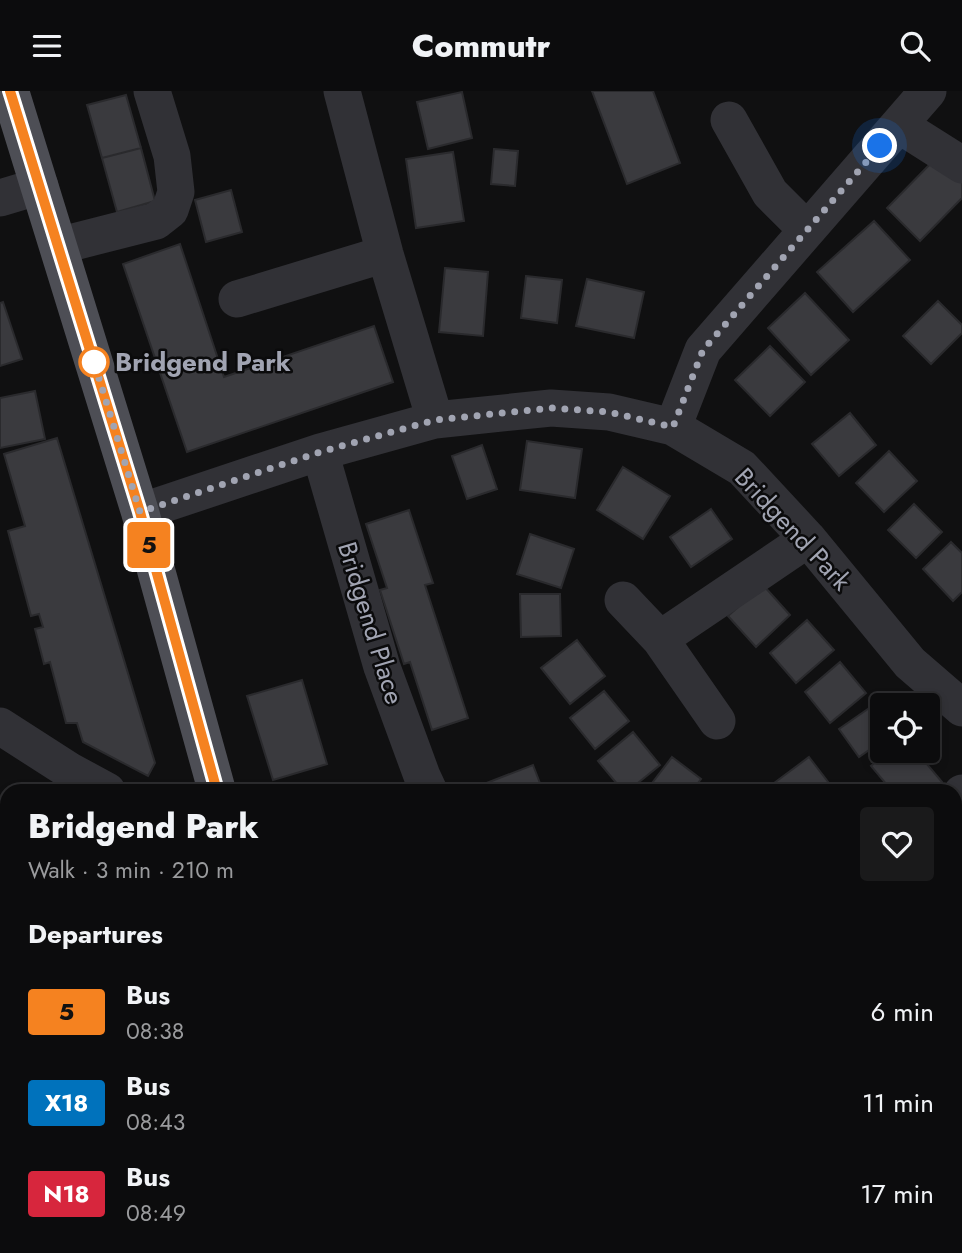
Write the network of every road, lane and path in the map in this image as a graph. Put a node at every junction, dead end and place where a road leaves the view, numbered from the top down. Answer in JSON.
{"nodes":[{"id":1,"x":10,"y":91,"type":"edge"},
{"id":2,"x":152,"y":91,"type":"edge"},
{"id":3,"x":342,"y":91,"type":"edge"},
{"id":4,"x":928,"y":91,"type":"edge"},
{"id":5,"x":729,"y":120,"type":"dead end"},
{"id":6,"x":899,"y":125,"type":"junction"},
{"id":7,"x":962,"y":165,"type":"edge"},
{"id":8,"x":40,"y":186,"type":"junction"},
{"id":9,"x":0,"y":198,"type":"edge"},
{"id":10,"x":807,"y":230,"type":"junction"},
{"id":11,"x":58,"y":246,"type":"junction"},
{"id":12,"x":385,"y":254,"type":"junction"},
{"id":13,"x":237,"y":299,"type":"dead end"},
{"id":14,"x":435,"y":420,"type":"junction"},
{"id":15,"x":673,"y":427,"type":"junction"},
{"id":16,"x":320,"y":452,"type":"junction"},
{"id":17,"x":140,"y":512,"type":"junction"},
{"id":18,"x":808,"y":539,"type":"junction"},
{"id":19,"x":623,"y":600,"type":"dead end"},
{"id":20,"x":660,"y":639,"type":"junction"},
{"id":21,"x":962,"y":708,"type":"edge"},
{"id":22,"x":718,"y":721,"type":"dead end"},
{"id":23,"x":0,"y":726,"type":"edge"},
{"id":24,"x":94,"y":784,"type":"edge"},
{"id":25,"x":215,"y":784,"type":"edge"},
{"id":26,"x":426,"y":784,"type":"edge"}],
"edges":[{"from":1,"to":8,"type":"main road"},
{"from":2,"to":11,"type":"street"},
{"from":3,"to":12,"type":"street"},
{"from":4,"to":6,"type":"street"},
{"from":5,"to":10,"type":"street"},
{"from":6,"to":7,"type":"street"},
{"from":6,"to":10,"type":"street"},
{"from":8,"to":9,"type":"street"},
{"from":8,"to":11,"type":"main road"},
{"from":10,"to":15,"type":"street"},
{"from":11,"to":17,"type":"main road"},
{"from":12,"to":13,"type":"street"},
{"from":12,"to":14,"type":"street"},
{"from":14,"to":15,"type":"street","name":"Bridgend Park"},
{"from":14,"to":16,"type":"street","name":"Bridgend Park"},
{"from":15,"to":18,"type":"street","name":"Bridgend Park"},
{"from":16,"to":17,"type":"street","name":"Bridgend Park"},
{"from":16,"to":26,"type":"street","name":"Bridgend Place"},
{"from":17,"to":25,"type":"main road"},
{"from":18,"to":20,"type":"street"},
{"from":18,"to":21,"type":"street","name":"Bridgend Park"},
{"from":19,"to":20,"type":"street"},
{"from":20,"to":22,"type":"street"},
{"from":23,"to":24,"type":"street"}]}
